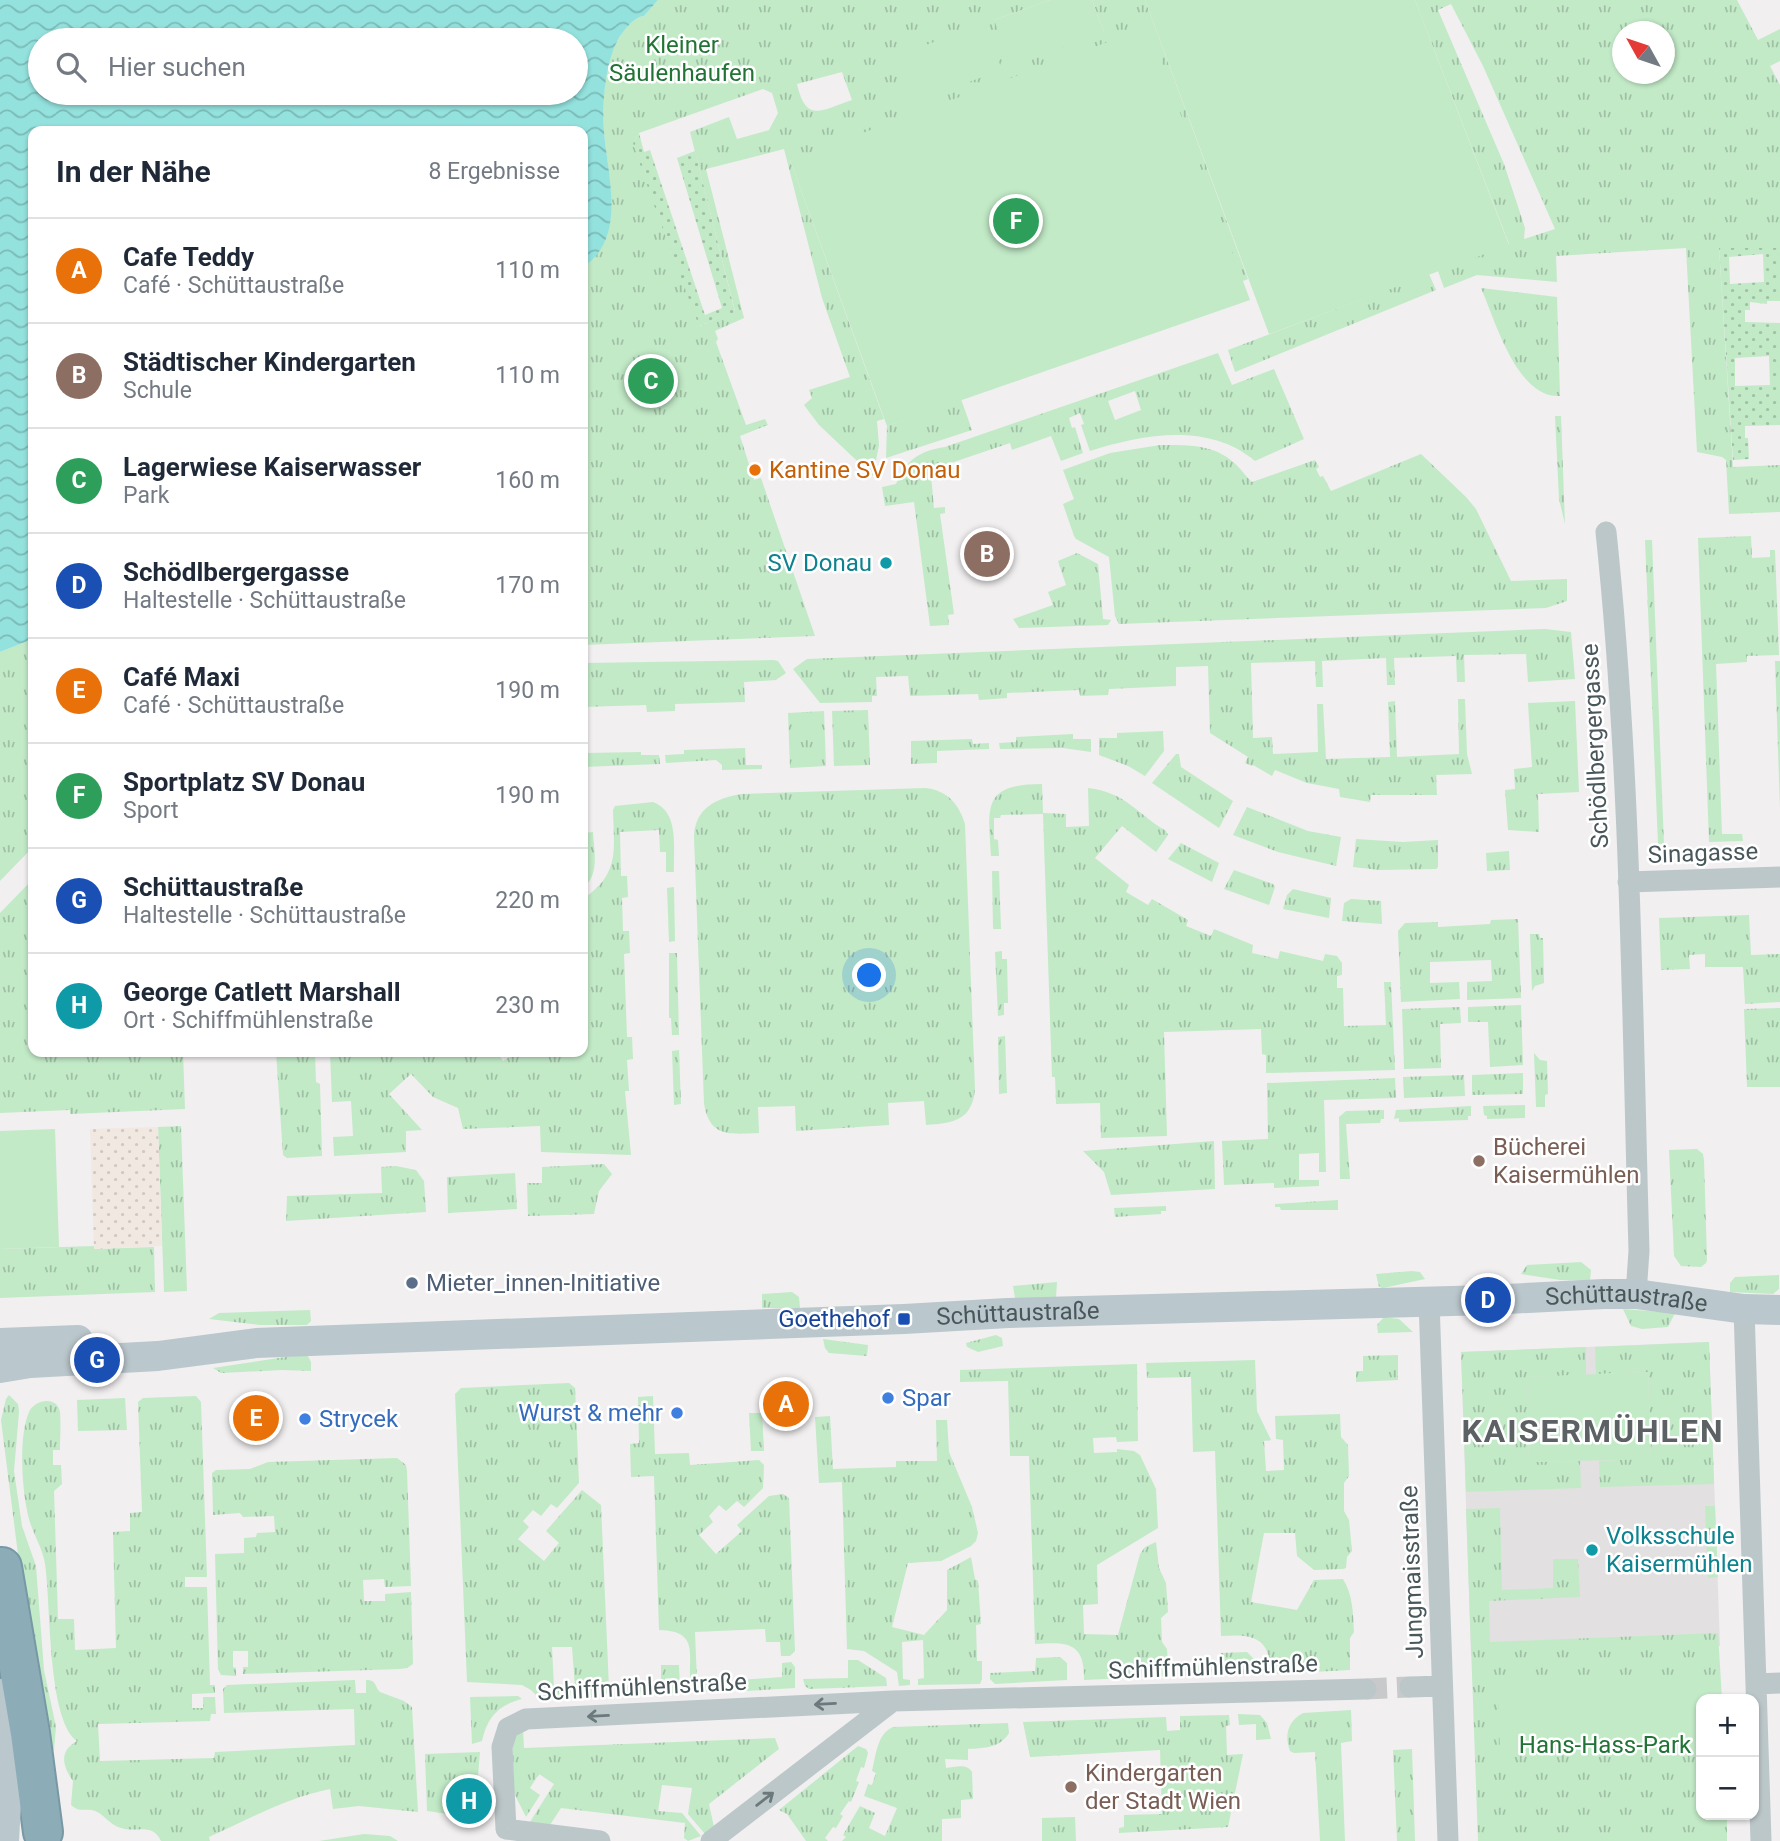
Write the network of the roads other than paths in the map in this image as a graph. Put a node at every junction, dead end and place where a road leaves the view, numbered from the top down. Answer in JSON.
{"nodes":[{"id":1,"x":1606,"y":532,"type":"dead end"},
{"id":2,"x":1780,"y":877,"type":"edge"},
{"id":3,"x":1628,"y":882,"type":"junction"},
{"id":4,"x":1636,"y":1294,"type":"junction"},
{"id":5,"x":1429,"y":1301,"type":"junction"},
{"id":6,"x":1744,"y":1309,"type":"junction"},
{"id":7,"x":1780,"y":1310,"type":"edge"},
{"id":8,"x":5,"y":1358,"type":"edge"},
{"id":9,"x":1,"y":1558,"type":"edge"},
{"id":10,"x":1780,"y":1683,"type":"edge"},
{"id":11,"x":1756,"y":1684,"type":"junction"},
{"id":12,"x":1442,"y":1686,"type":"junction"},
{"id":13,"x":1410,"y":1687,"type":"tunnel mouth"},
{"id":14,"x":1366,"y":1689,"type":"tunnel mouth"},
{"id":15,"x":894,"y":1701,"type":"junction"},
{"id":16,"x":0,"y":1801,"type":"edge"},
{"id":17,"x":43,"y":1832,"type":"dead end"},
{"id":18,"x":600,"y":1841,"type":"edge"},
{"id":19,"x":711,"y":1841,"type":"edge"},
{"id":20,"x":1448,"y":1841,"type":"edge"},
{"id":21,"x":1761,"y":1841,"type":"edge"}],
"edges":[{"from":1,"to":3,"type":"street","name":"Schödlbergergasse"},
{"from":2,"to":3,"type":"street","name":"Sinagasse"},
{"from":3,"to":4,"type":"street","name":"Schödlbergergasse"},
{"from":4,"to":5,"type":"street","name":"Schüttaustraße"},
{"from":4,"to":6,"type":"street","name":"Schüttaustraße"},
{"from":5,"to":8,"type":"street","name":"Schüttaustraße"},
{"from":5,"to":12,"type":"street","name":"Jungmaisstraße"},
{"from":6,"to":7,"type":"street","name":"Schüttaustraße"},
{"from":6,"to":11,"type":"street"},
{"from":9,"to":16,"type":"street"},
{"from":9,"to":17,"type":"highway"},
{"from":10,"to":11,"type":"street"},
{"from":11,"to":21,"type":"street"},
{"from":12,"to":13,"type":"street"},
{"from":12,"to":20,"type":"street","name":"Jungmaisstraße"},
{"from":14,"to":15,"type":"street","name":"Schiffmühlenstraße"},
{"from":15,"to":18,"type":"street","name":"Schiffmühlenstraße","one_way":true},
{"from":19,"to":15,"type":"street","one_way":true}]}
